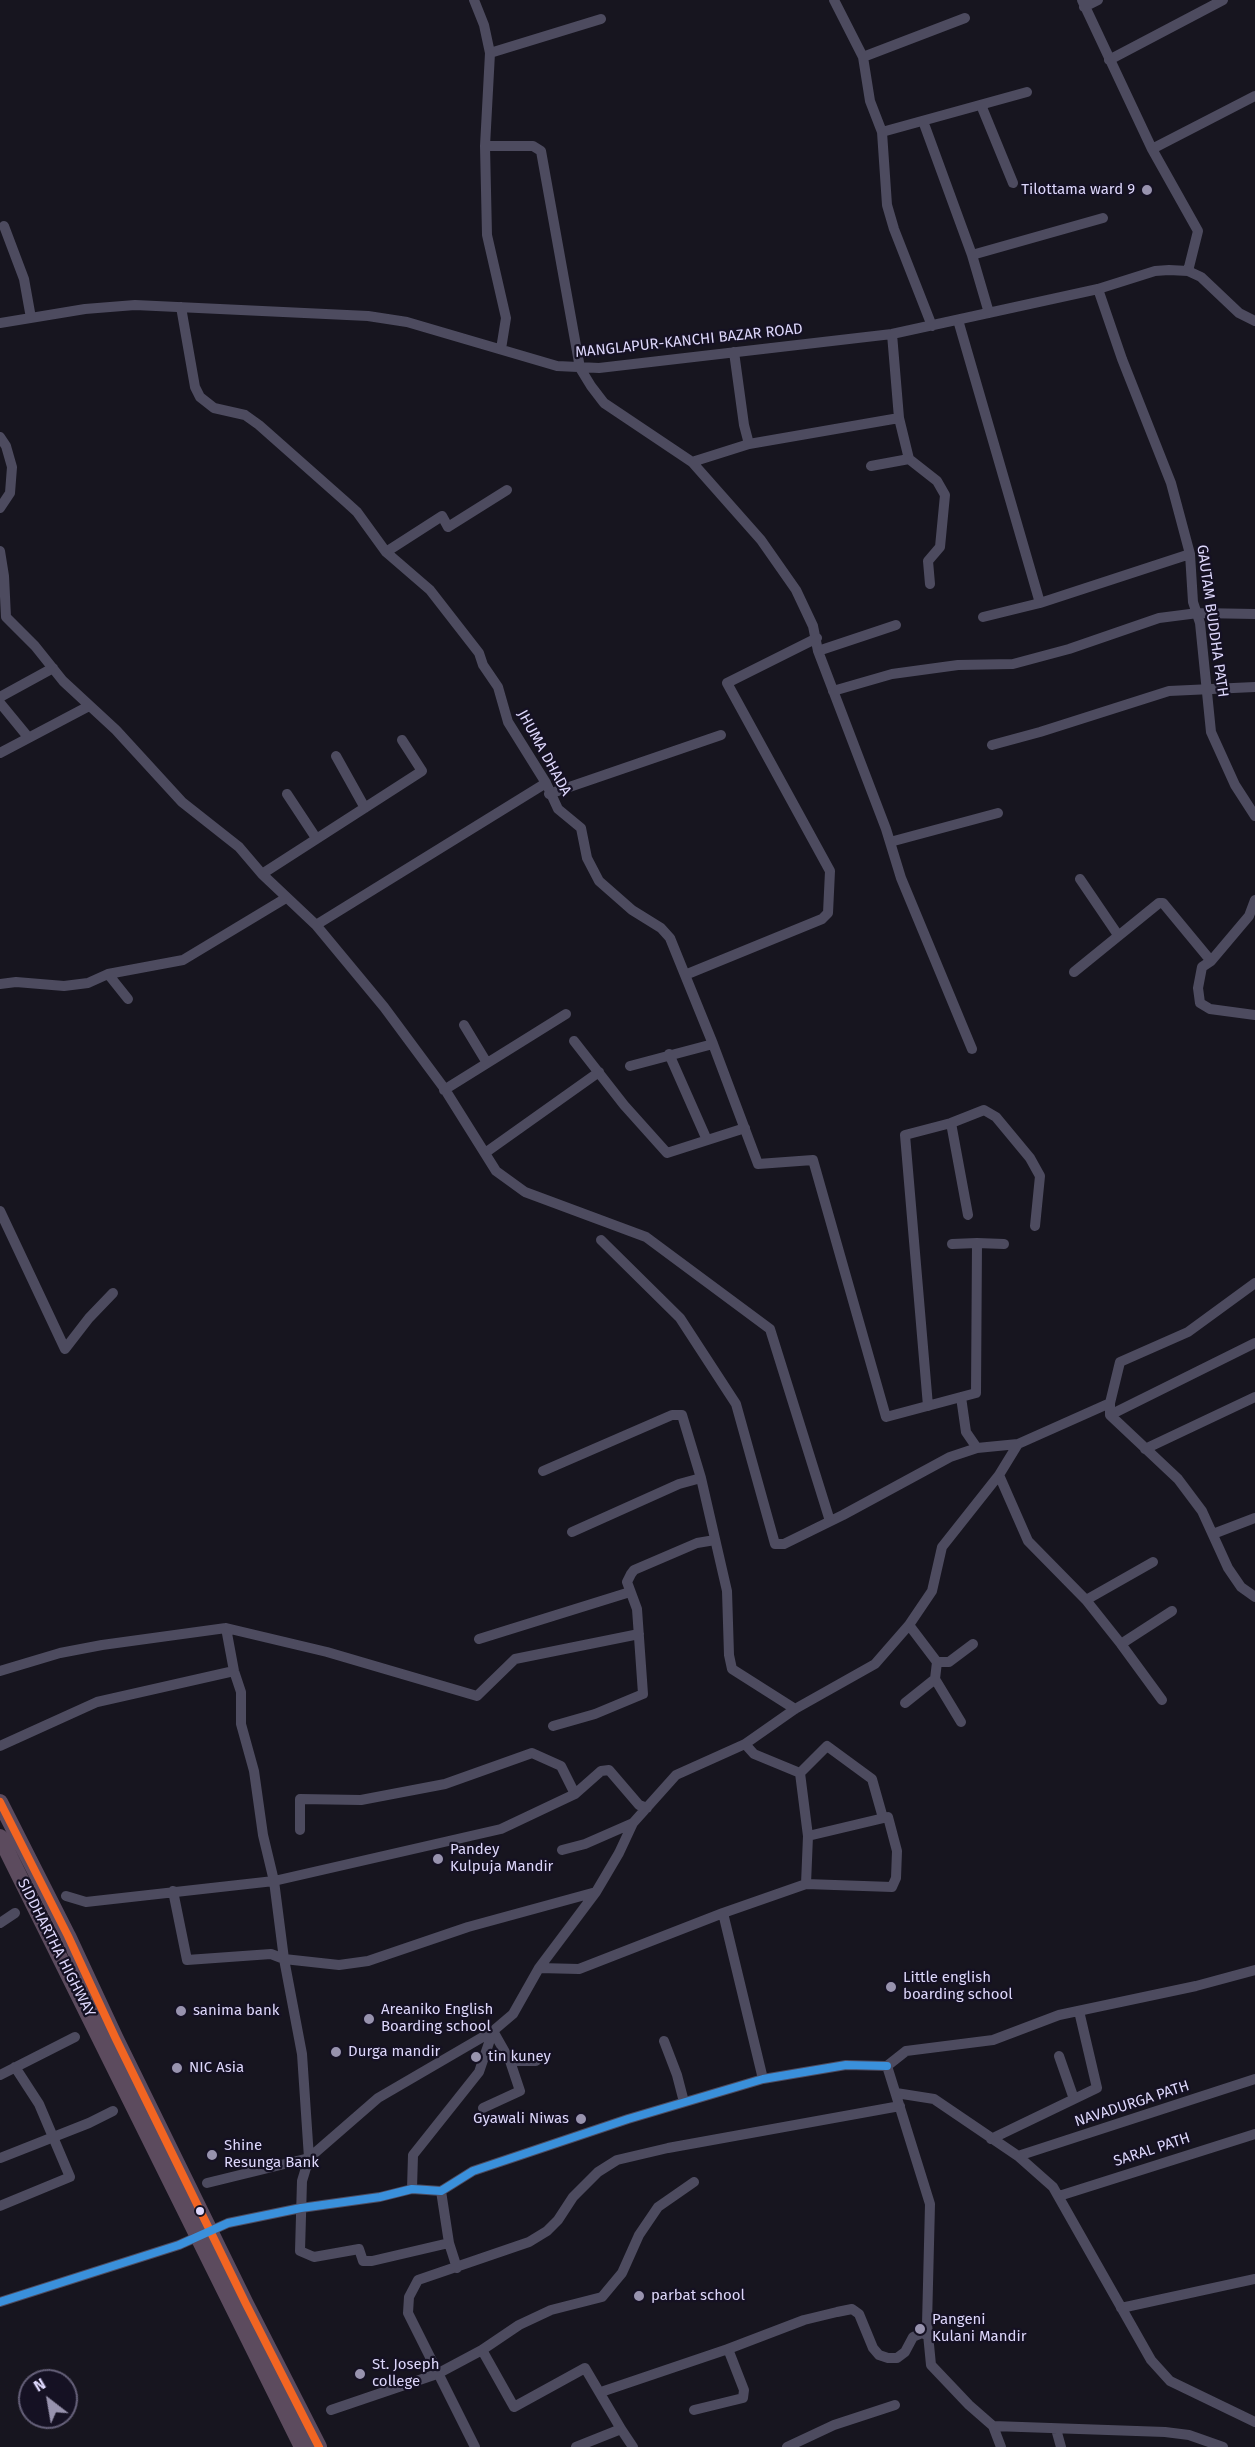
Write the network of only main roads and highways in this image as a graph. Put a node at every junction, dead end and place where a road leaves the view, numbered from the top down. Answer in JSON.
{"nodes":[{"id":1,"x":0,"y":1802,"type":"edge"},
{"id":2,"x":0,"y":1837,"type":"edge"},
{"id":3,"x":204,"y":2232,"type":"junction"},
{"id":4,"x":302,"y":2447,"type":"edge"},
{"id":5,"x":319,"y":2447,"type":"edge"}],
"edges":[{"from":1,"to":3,"type":"highway","name":"SIDDHARTHA HIGHWAY"},
{"from":2,"to":3,"type":"highway","name":"SIDDHARTHA HIGHWAY"},
{"from":3,"to":4,"type":"highway","name":"SIDDHARTHA HIGHWAY"},
{"from":3,"to":5,"type":"highway","name":"SIDDHARTHA HIGHWAY"}]}
